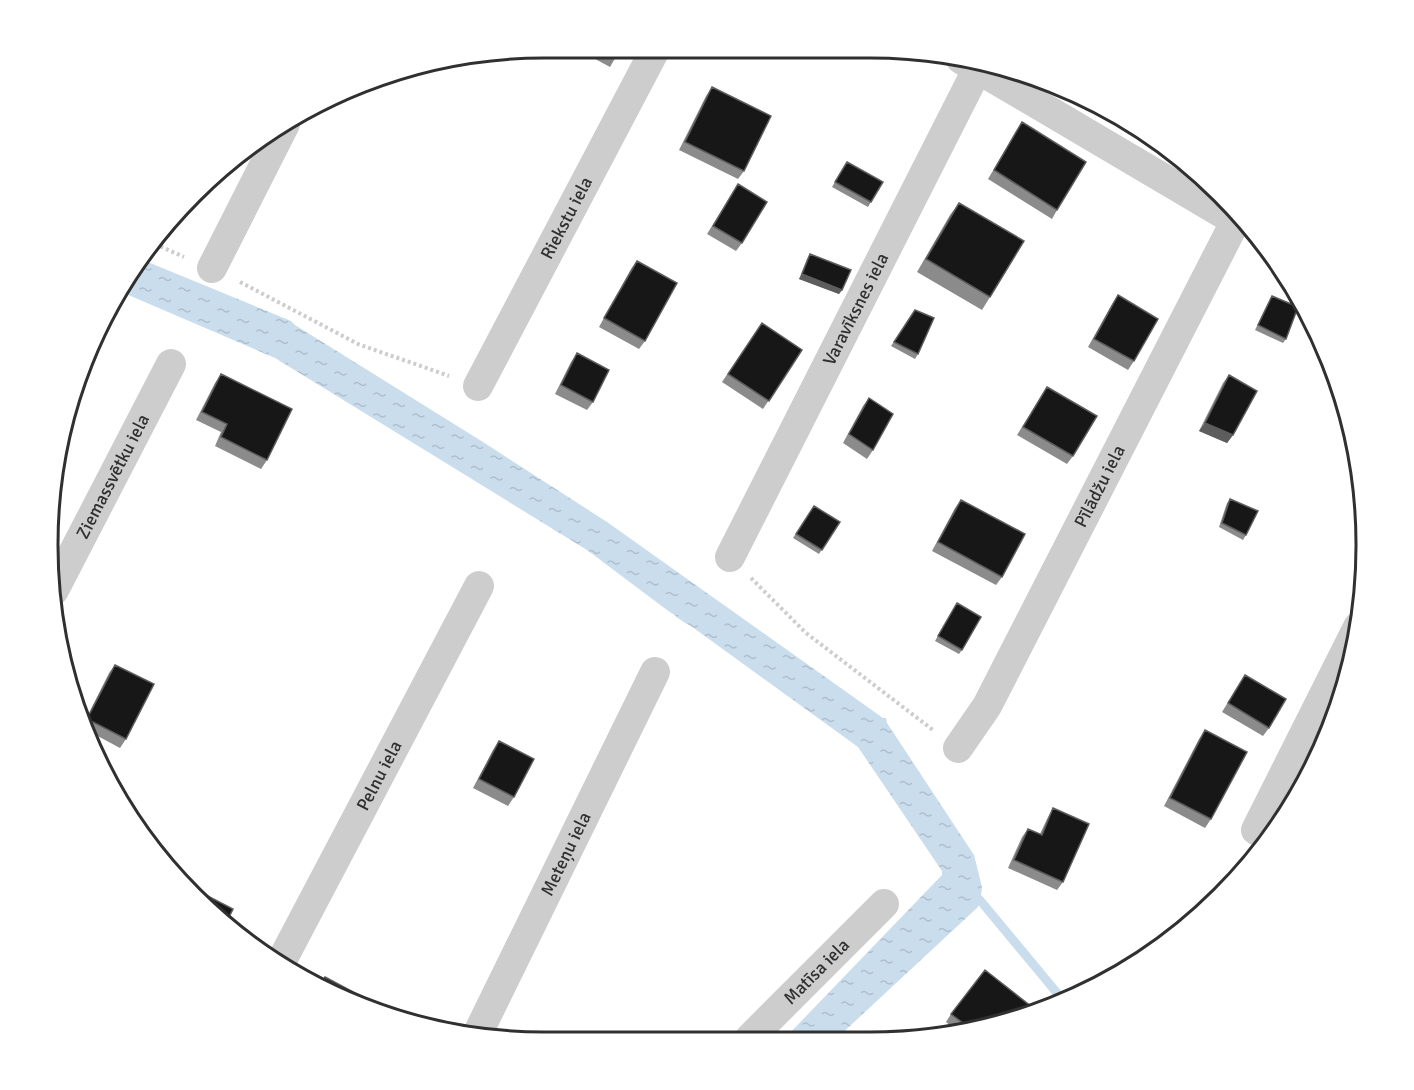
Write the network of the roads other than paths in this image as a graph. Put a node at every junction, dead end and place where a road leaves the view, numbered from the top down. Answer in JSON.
{"nodes":[{"id":1,"x":650,"y":59,"type":"edge"},
{"id":2,"x":970,"y":69,"type":"edge"},
{"id":3,"x":992,"y":74,"type":"edge"},
{"id":4,"x":278,"y":138,"type":"edge"},
{"id":5,"x":1226,"y":214,"type":"edge"},
{"id":6,"x":1235,"y":224,"type":"edge"},
{"id":7,"x":212,"y":268,"type":"road end"},
{"id":8,"x":171,"y":364,"type":"dead end"},
{"id":9,"x":478,"y":386,"type":"road end"},
{"id":10,"x":730,"y":557,"type":"road end"},
{"id":11,"x":60,"y":578,"type":"edge"},
{"id":12,"x":479,"y":586,"type":"dead end"},
{"id":13,"x":1342,"y":660,"type":"edge"},
{"id":14,"x":655,"y":672,"type":"dead end"},
{"id":15,"x":958,"y":748,"type":"road end"},
{"id":16,"x":1256,"y":830,"type":"dead end"},
{"id":17,"x":884,"y":904,"type":"dead end"},
{"id":18,"x":284,"y":956,"type":"edge"},
{"id":19,"x":481,"y":1027,"type":"edge"},
{"id":20,"x":757,"y":1031,"type":"edge"}],
"edges":[{"from":1,"to":9,"type":"street","name":"Riekstu iela"},
{"from":2,"to":10,"type":"street","name":"Varavīksnes iela"},
{"from":3,"to":5,"type":"street"},
{"from":4,"to":7,"type":"street"},
{"from":6,"to":15,"type":"street","name":"Pīlādžu iela"},
{"from":8,"to":11,"type":"street","name":"Ziemassvētku iela"},
{"from":12,"to":18,"type":"street","name":"Pelnu iela"},
{"from":13,"to":16,"type":"street"},
{"from":14,"to":19,"type":"street","name":"Meteņu iela"},
{"from":17,"to":20,"type":"street","name":"Matīsa iela"}]}
